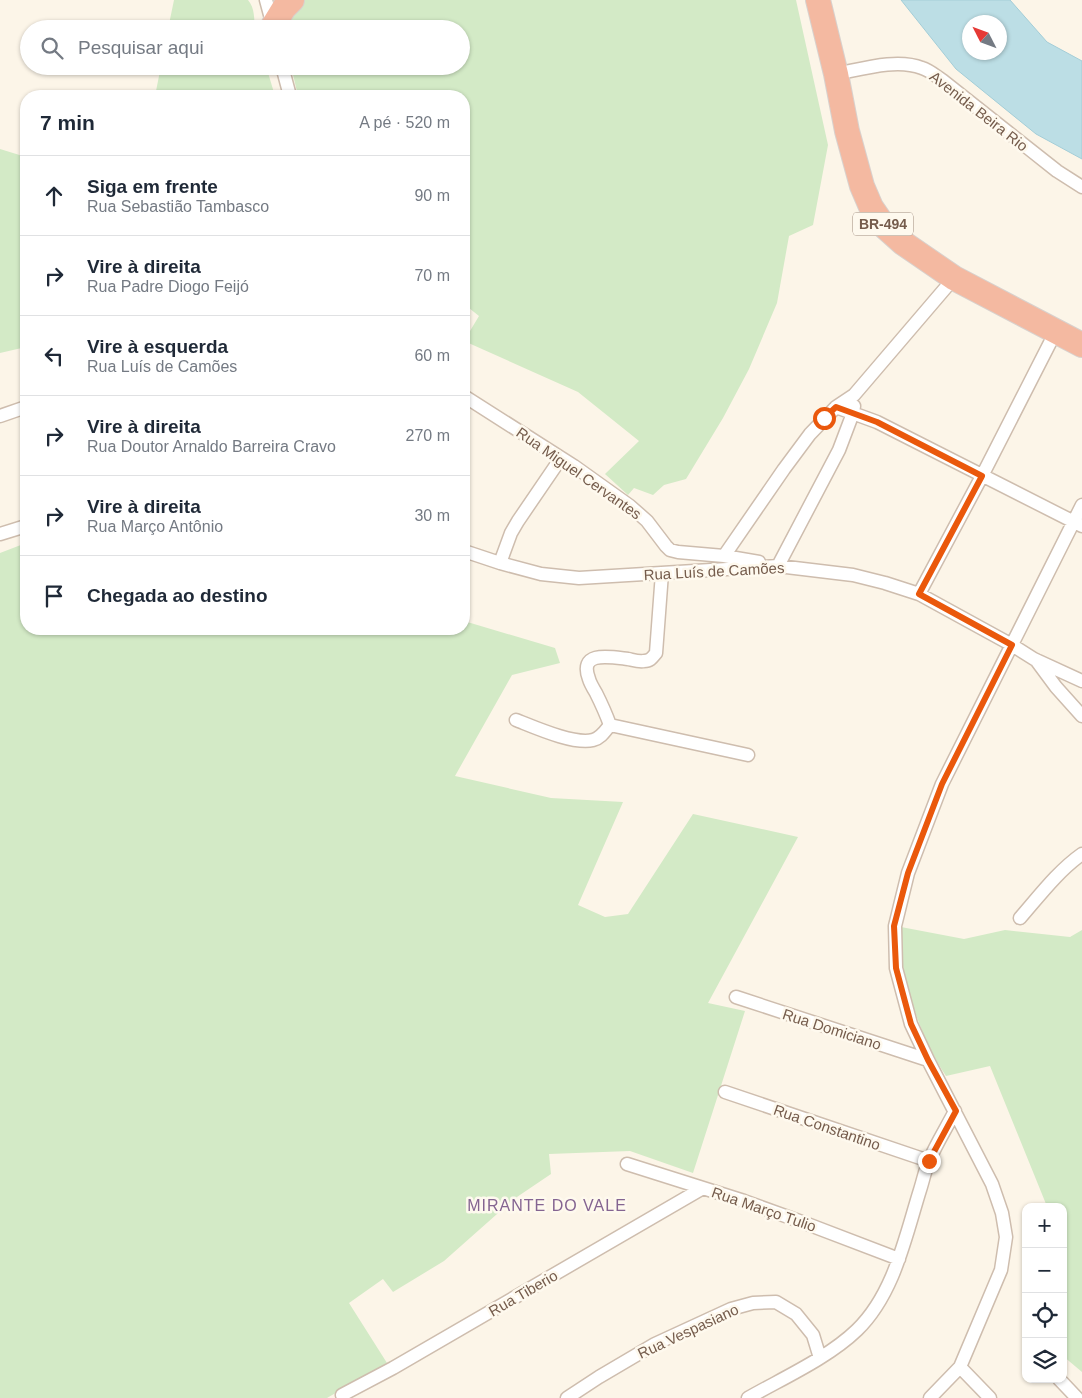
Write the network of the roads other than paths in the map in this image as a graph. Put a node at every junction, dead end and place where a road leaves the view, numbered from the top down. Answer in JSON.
{"nodes":[{"id":1,"x":266,"y":0,"type":"edge"},
{"id":2,"x":292,"y":0,"type":"edge"},
{"id":3,"x":818,"y":0,"type":"edge"},
{"id":4,"x":271,"y":20,"type":"edge"},
{"id":5,"x":277,"y":20,"type":"edge"},
{"id":6,"x":836,"y":74,"type":"junction"},
{"id":7,"x":284,"y":75,"type":"edge"},
{"id":8,"x":288,"y":90,"type":"edge"},
{"id":9,"x":1082,"y":187,"type":"edge"},
{"id":10,"x":954,"y":278,"type":"junction"},
{"id":11,"x":1056,"y":331,"type":"junction"},
{"id":12,"x":1082,"y":345,"type":"edge"},
{"id":13,"x":854,"y":395,"type":"junction"},
{"id":14,"x":470,"y":400,"type":"edge"},
{"id":15,"x":836,"y":407,"type":"junction"},
{"id":16,"x":20,"y":409,"type":"edge"},
{"id":17,"x":854,"y":413,"type":"junction"},
{"id":18,"x":0,"y":416,"type":"edge"},
{"id":19,"x":561,"y":458,"type":"junction"},
{"id":20,"x":982,"y":476,"type":"junction"},
{"id":21,"x":1082,"y":505,"type":"edge"},
{"id":22,"x":1078,"y":524,"type":"edge"},
{"id":23,"x":20,"y":528,"type":"edge"},
{"id":24,"x":0,"y":534,"type":"edge"},
{"id":25,"x":470,"y":553,"type":"edge"},
{"id":26,"x":724,"y":556,"type":"junction"},
{"id":27,"x":500,"y":563,"type":"junction"},
{"id":28,"x":778,"y":566,"type":"junction"},
{"id":29,"x":662,"y":574,"type":"junction"},
{"id":30,"x":919,"y":594,"type":"junction"},
{"id":31,"x":1012,"y":645,"type":"junction"},
{"id":32,"x":1034,"y":658,"type":"junction"},
{"id":33,"x":1070,"y":675,"type":"junction"},
{"id":34,"x":1082,"y":681,"type":"edge"},
{"id":35,"x":1072,"y":705,"type":"junction"},
{"id":36,"x":1082,"y":716,"type":"edge"},
{"id":37,"x":516,"y":720,"type":"dead end"},
{"id":38,"x":610,"y":725,"type":"junction"},
{"id":39,"x":748,"y":755,"type":"dead end"},
{"id":40,"x":1082,"y":854,"type":"edge"},
{"id":41,"x":1020,"y":918,"type":"dead end"},
{"id":42,"x":736,"y":997,"type":"dead end"},
{"id":43,"x":928,"y":1060,"type":"junction"},
{"id":44,"x":725,"y":1092,"type":"dead end"},
{"id":45,"x":956,"y":1111,"type":"junction"},
{"id":46,"x":929,"y":1161,"type":"junction"},
{"id":47,"x":627,"y":1164,"type":"dead end"},
{"id":48,"x":703,"y":1188,"type":"junction"},
{"id":49,"x":899,"y":1259,"type":"junction"},
{"id":50,"x":820,"y":1358,"type":"junction"},
{"id":51,"x":960,"y":1367,"type":"junction"},
{"id":52,"x":1063,"y":1383,"type":"edge"},
{"id":53,"x":342,"y":1395,"type":"dead end"},
{"id":54,"x":567,"y":1398,"type":"edge"},
{"id":55,"x":748,"y":1398,"type":"edge"},
{"id":56,"x":930,"y":1398,"type":"edge"},
{"id":57,"x":990,"y":1398,"type":"edge"},
{"id":58,"x":1077,"y":1398,"type":"edge"}],
"edges":[{"from":1,"to":4,"type":"street"},
{"from":2,"to":5,"type":"highway"},
{"from":3,"to":6,"type":"highway","number":"BR-494"},
{"from":6,"to":9,"type":"street","name":"Avenida Beira Rio"},
{"from":6,"to":10,"type":"highway","number":"BR-494"},
{"from":7,"to":8,"type":"street"},
{"from":10,"to":11,"type":"highway","number":"BR-494"},
{"from":10,"to":13,"type":"street"},
{"from":11,"to":12,"type":"highway","number":"BR-494"},
{"from":11,"to":20,"type":"street"},
{"from":13,"to":15,"type":"street"},
{"from":13,"to":17,"type":"street"},
{"from":14,"to":19,"type":"street","name":"Rua Miguel Cervantes"},
{"from":15,"to":17,"type":"street"},
{"from":15,"to":26,"type":"street"},
{"from":16,"to":18,"type":"street"},
{"from":17,"to":20,"type":"street"},
{"from":17,"to":28,"type":"street"},
{"from":19,"to":26,"type":"street","name":"Rua Miguel Cervantes"},
{"from":19,"to":27,"type":"street"},
{"from":20,"to":22,"type":"street"},
{"from":20,"to":30,"type":"street"},
{"from":21,"to":22,"type":"street"},
{"from":22,"to":31,"type":"street"},
{"from":23,"to":24,"type":"street"},
{"from":25,"to":27,"type":"street","name":"Rua Luís de Camões"},
{"from":26,"to":28,"type":"street","name":"Rua Miguel Cervantes"},
{"from":27,"to":29,"type":"street","name":"Rua Luís de Camões"},
{"from":28,"to":29,"type":"street","name":"Rua Luís de Camões"},
{"from":28,"to":30,"type":"street","name":"Rua Luís de Camões"},
{"from":29,"to":38,"type":"street"},
{"from":30,"to":31,"type":"street","name":"Rua Luís de Camões"},
{"from":31,"to":32,"type":"street","name":"Rua Luís de Camões"},
{"from":31,"to":43,"type":"street"},
{"from":32,"to":33,"type":"street","name":"Rua Luís de Camões"},
{"from":32,"to":35,"type":"street"},
{"from":33,"to":34,"type":"street","name":"Rua Luís de Camões"},
{"from":33,"to":35,"type":"street"},
{"from":35,"to":36,"type":"street"},
{"from":37,"to":38,"type":"street"},
{"from":38,"to":39,"type":"street"},
{"from":40,"to":41,"type":"street"},
{"from":42,"to":43,"type":"street","name":"Rua Domiciano"},
{"from":43,"to":45,"type":"street"},
{"from":44,"to":46,"type":"street","name":"Rua Constantino"},
{"from":45,"to":46,"type":"street"},
{"from":45,"to":51,"type":"street"},
{"from":46,"to":49,"type":"street"},
{"from":47,"to":48,"type":"street","name":"Rua Março Tulio"},
{"from":48,"to":49,"type":"street","name":"Rua Março Tulio"},
{"from":48,"to":53,"type":"street","name":"Rua Tiberio"},
{"from":49,"to":50,"type":"street"},
{"from":50,"to":54,"type":"street","name":"Rua Vespasiano"},
{"from":50,"to":55,"type":"street"},
{"from":51,"to":56,"type":"street"},
{"from":51,"to":57,"type":"street"},
{"from":52,"to":58,"type":"street"}]}
